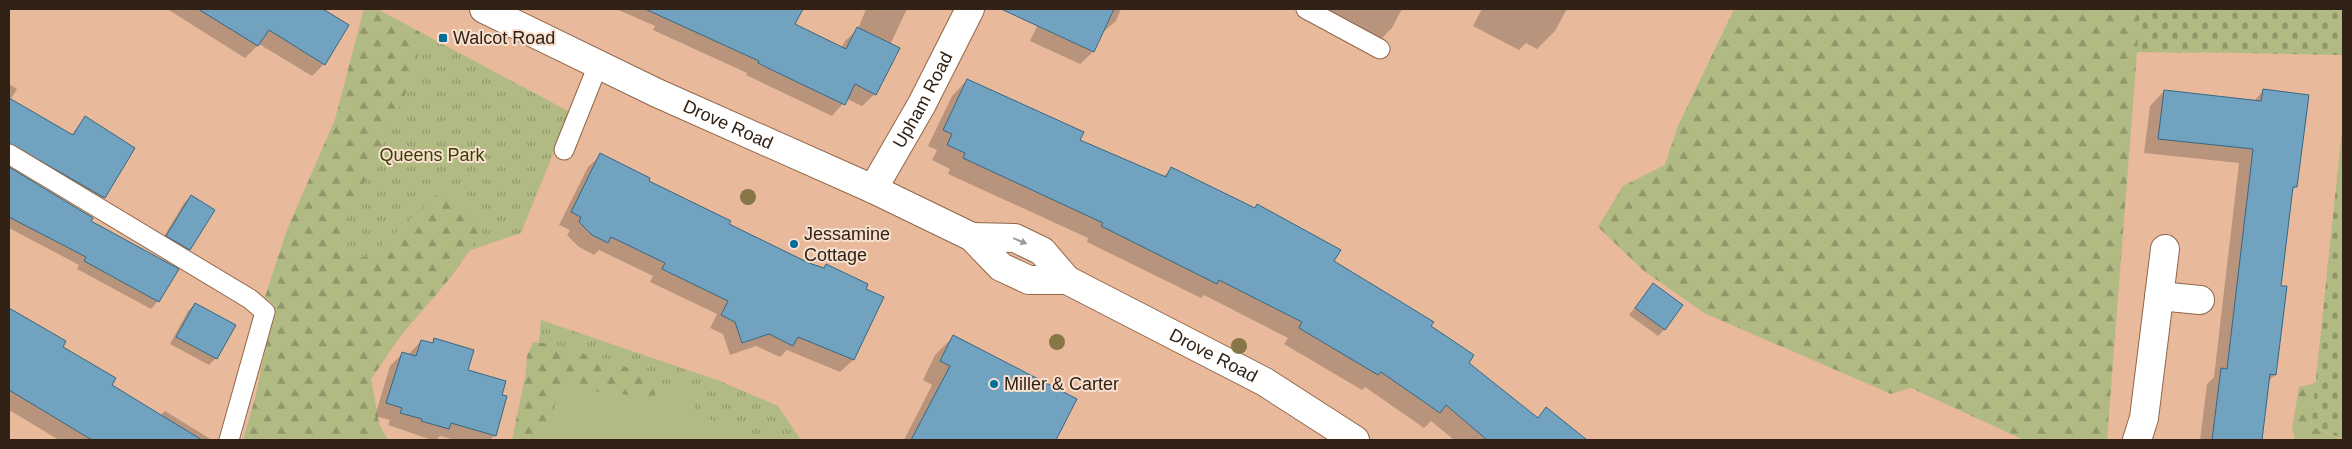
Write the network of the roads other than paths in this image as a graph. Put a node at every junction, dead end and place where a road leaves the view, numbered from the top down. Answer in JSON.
{"nodes":[{"id":1,"x":484,"y":9,"type":"edge"},
{"id":2,"x":970,"y":9,"type":"edge"},
{"id":3,"x":1306,"y":9,"type":"edge"},
{"id":4,"x":1380,"y":49,"type":"dead end"},
{"id":5,"x":598,"y":65,"type":"junction"},
{"id":6,"x":564,"y":150,"type":"dead end"},
{"id":7,"x":9,"y":154,"type":"edge"},
{"id":8,"x":873,"y":189,"type":"junction"},
{"id":9,"x":2165,"y":248,"type":"dead end"},
{"id":10,"x":2159,"y":296,"type":"junction"},
{"id":11,"x":2200,"y":300,"type":"dead end"},
{"id":12,"x":229,"y":440,"type":"edge"},
{"id":13,"x":1355,"y":440,"type":"edge"},
{"id":14,"x":2137,"y":440,"type":"edge"}],
"edges":[{"from":1,"to":5,"type":"main road","name":"Drove Road"},
{"from":2,"to":8,"type":"main road","name":"Upham Road"},
{"from":3,"to":4,"type":"lane"},
{"from":5,"to":6,"type":"lane"},
{"from":5,"to":8,"type":"main road","name":"Drove Road"},
{"from":7,"to":12,"type":"lane"},
{"from":8,"to":13,"type":"main road","name":"Drove Road"},
{"from":9,"to":10,"type":"main road"},
{"from":10,"to":11,"type":"main road"},
{"from":10,"to":14,"type":"main road"}]}
